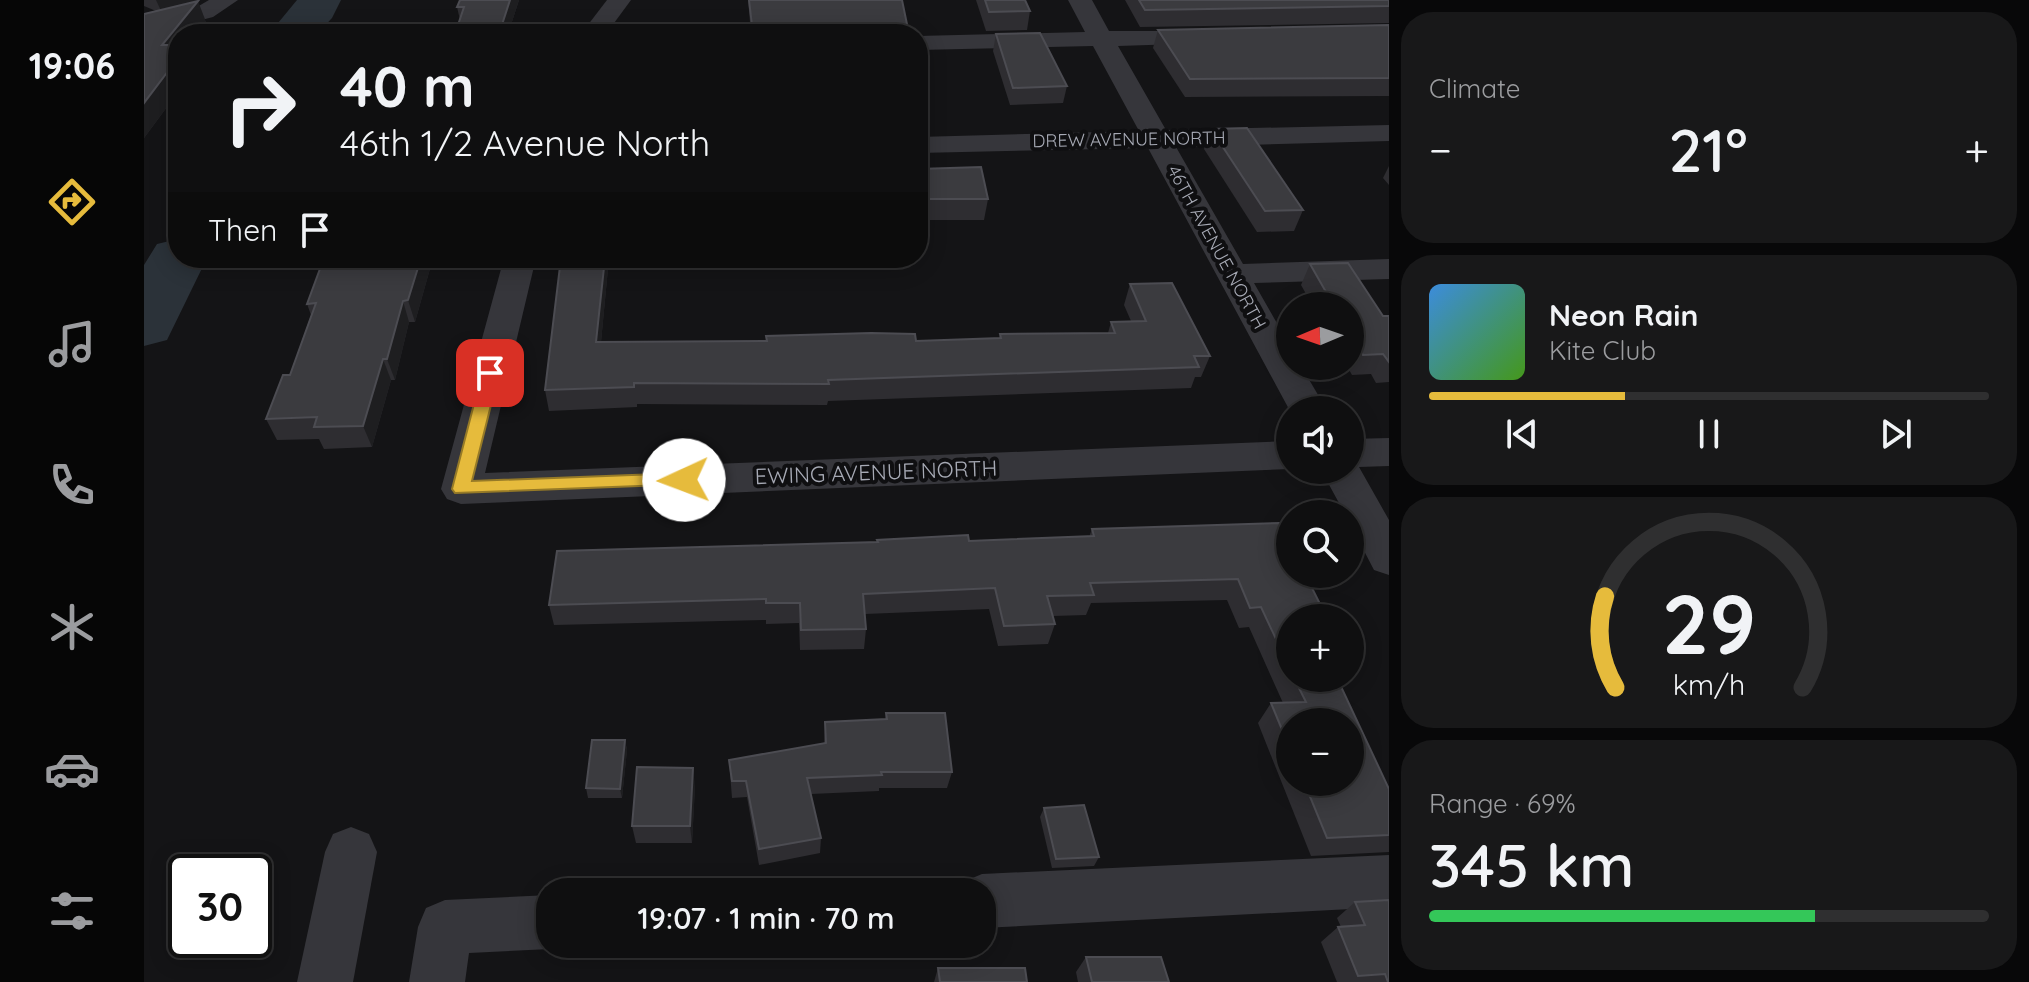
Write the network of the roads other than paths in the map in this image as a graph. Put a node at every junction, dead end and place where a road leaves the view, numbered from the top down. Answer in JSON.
{"nodes":[{"id":1,"x":226,"y":0,"type":"edge"},
{"id":2,"x":619,"y":0,"type":"edge"},
{"id":3,"x":1080,"y":0,"type":"edge"},
{"id":4,"x":601,"y":24,"type":"edge"},
{"id":5,"x":144,"y":28,"type":"edge"},
{"id":6,"x":1237,"y":35,"type":"edge"},
{"id":7,"x":1101,"y":38,"type":"junction"},
{"id":8,"x":928,"y":43,"type":"edge"},
{"id":9,"x":1389,"y":133,"type":"edge"},
{"id":10,"x":1156,"y":138,"type":"junction"},
{"id":11,"x":928,"y":145,"type":"edge"},
{"id":12,"x":517,"y":268,"type":"edge"},
{"id":13,"x":1389,"y":269,"type":"edge"},
{"id":14,"x":1232,"y":274,"type":"junction"},
{"id":15,"x":1300,"y":396,"type":"edge"},
{"id":16,"x":1389,"y":452,"type":"edge"},
{"id":17,"x":1364,"y":453,"type":"edge"},
{"id":18,"x":1276,"y":456,"type":"edge"},
{"id":19,"x":1349,"y":484,"type":"edge"},
{"id":20,"x":1389,"y":558,"type":"edge"},
{"id":21,"x":351,"y":852,"type":"dead end"},
{"id":22,"x":1389,"y":881,"type":"edge"},
{"id":23,"x":996,"y":900,"type":"edge"},
{"id":24,"x":536,"y":923,"type":"edge"},
{"id":25,"x":325,"y":982,"type":"edge"},
{"id":26,"x":437,"y":982,"type":"edge"}],
"edges":[{"from":1,"to":5,"type":"street"},
{"from":2,"to":4,"type":"street"},
{"from":3,"to":7,"type":"street","name":"46TH AVENUE NORTH"},
{"from":6,"to":7,"type":"street"},
{"from":7,"to":8,"type":"street"},
{"from":7,"to":10,"type":"street","name":"46TH AVENUE NORTH"},
{"from":9,"to":10,"type":"street","name":"DREW AVENUE NORTH"},
{"from":10,"to":11,"type":"street","name":"DREW AVENUE NORTH"},
{"from":10,"to":14,"type":"street","name":"46TH AVENUE NORTH"},
{"from":12,"to":18,"type":"street","name":"EWING AVENUE NORTH"},
{"from":13,"to":14,"type":"street"},
{"from":14,"to":15,"type":"street","name":"46TH AVENUE NORTH"},
{"from":16,"to":17,"type":"street"},
{"from":19,"to":20,"type":"street"},
{"from":21,"to":25,"type":"street"},
{"from":22,"to":23,"type":"street"},
{"from":24,"to":26,"type":"street"}]}
